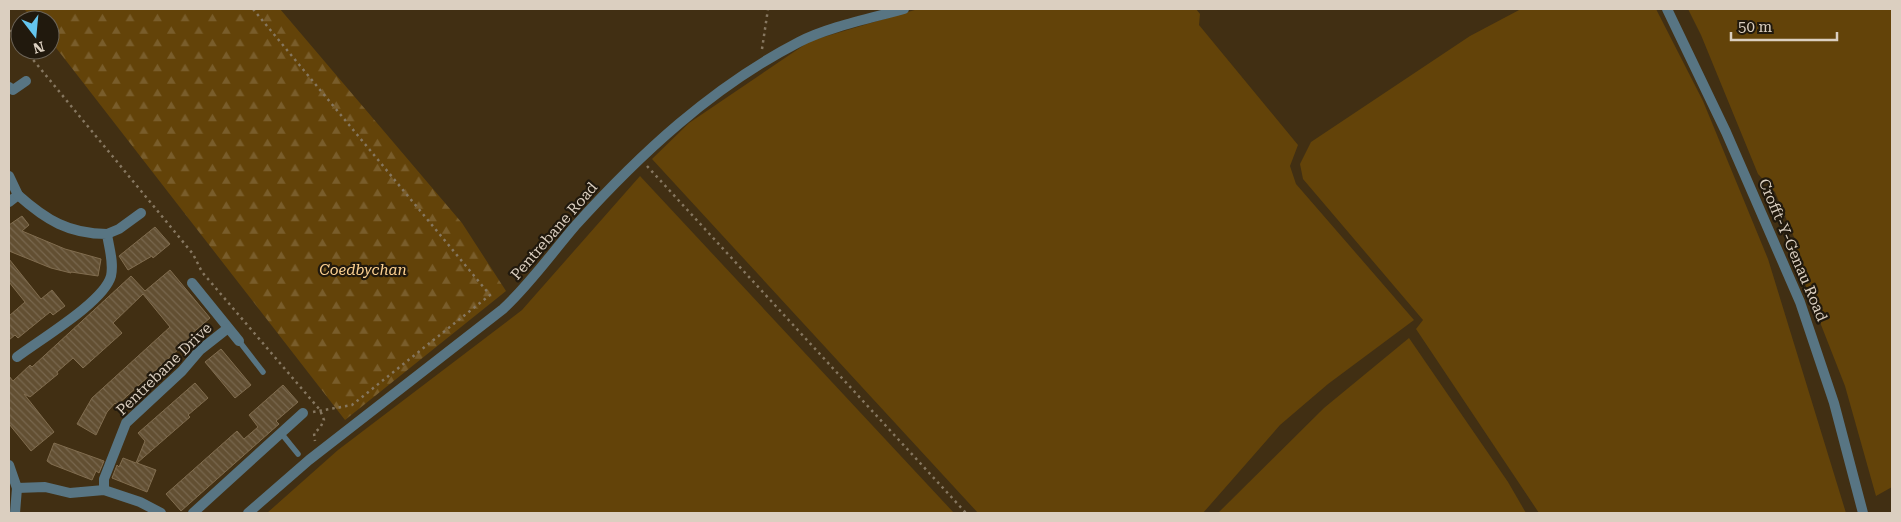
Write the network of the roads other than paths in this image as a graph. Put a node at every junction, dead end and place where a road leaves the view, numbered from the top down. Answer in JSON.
{"nodes":[{"id":1,"x":904,"y":9,"type":"edge"},
{"id":2,"x":1667,"y":9,"type":"edge"},
{"id":3,"x":26,"y":81,"type":"dead end"},
{"id":4,"x":10,"y":92,"type":"edge"},
{"id":5,"x":9,"y":176,"type":"edge"},
{"id":6,"x":18,"y":195,"type":"junction"},
{"id":7,"x":9,"y":202,"type":"edge"},
{"id":8,"x":141,"y":213,"type":"dead end"},
{"id":9,"x":107,"y":234,"type":"junction"},
{"id":10,"x":192,"y":283,"type":"dead end"},
{"id":11,"x":228,"y":328,"type":"junction"},
{"id":12,"x":239,"y":341,"type":"joint"},
{"id":13,"x":17,"y":357,"type":"dead end"},
{"id":14,"x":263,"y":372,"type":"dead end"},
{"id":15,"x":304,"y":413,"type":"road end"},
{"id":16,"x":281,"y":433,"type":"junction"},
{"id":17,"x":298,"y":454,"type":"dead end"},
{"id":18,"x":9,"y":466,"type":"edge"},
{"id":19,"x":17,"y":488,"type":"junction"},
{"id":20,"x":104,"y":490,"type":"junction"},
{"id":21,"x":15,"y":513,"type":"edge"},
{"id":22,"x":161,"y":513,"type":"edge"},
{"id":23,"x":193,"y":513,"type":"edge"},
{"id":24,"x":248,"y":513,"type":"edge"},
{"id":25,"x":1862,"y":513,"type":"edge"}],
"edges":[{"from":1,"to":24,"type":"street","name":"Pentrebane Road"},
{"from":2,"to":25,"type":"street","name":"Crofft-Y-Genau Road"},
{"from":3,"to":4,"type":"street"},
{"from":5,"to":6,"type":"street"},
{"from":6,"to":7,"type":"street"},
{"from":6,"to":9,"type":"street"},
{"from":8,"to":9,"type":"street"},
{"from":9,"to":13,"type":"street"},
{"from":10,"to":11,"type":"street","name":"Pentrebane Drive"},
{"from":11,"to":12,"type":"street","name":"Pentrebane Drive"},
{"from":11,"to":20,"type":"street","name":"Pentrebane Drive"},
{"from":12,"to":14,"type":"lane"},
{"from":15,"to":16,"type":"street"},
{"from":16,"to":17,"type":"lane"},
{"from":16,"to":23,"type":"street"},
{"from":18,"to":19,"type":"street"},
{"from":19,"to":20,"type":"street"},
{"from":19,"to":21,"type":"street"},
{"from":20,"to":22,"type":"street"}]}
